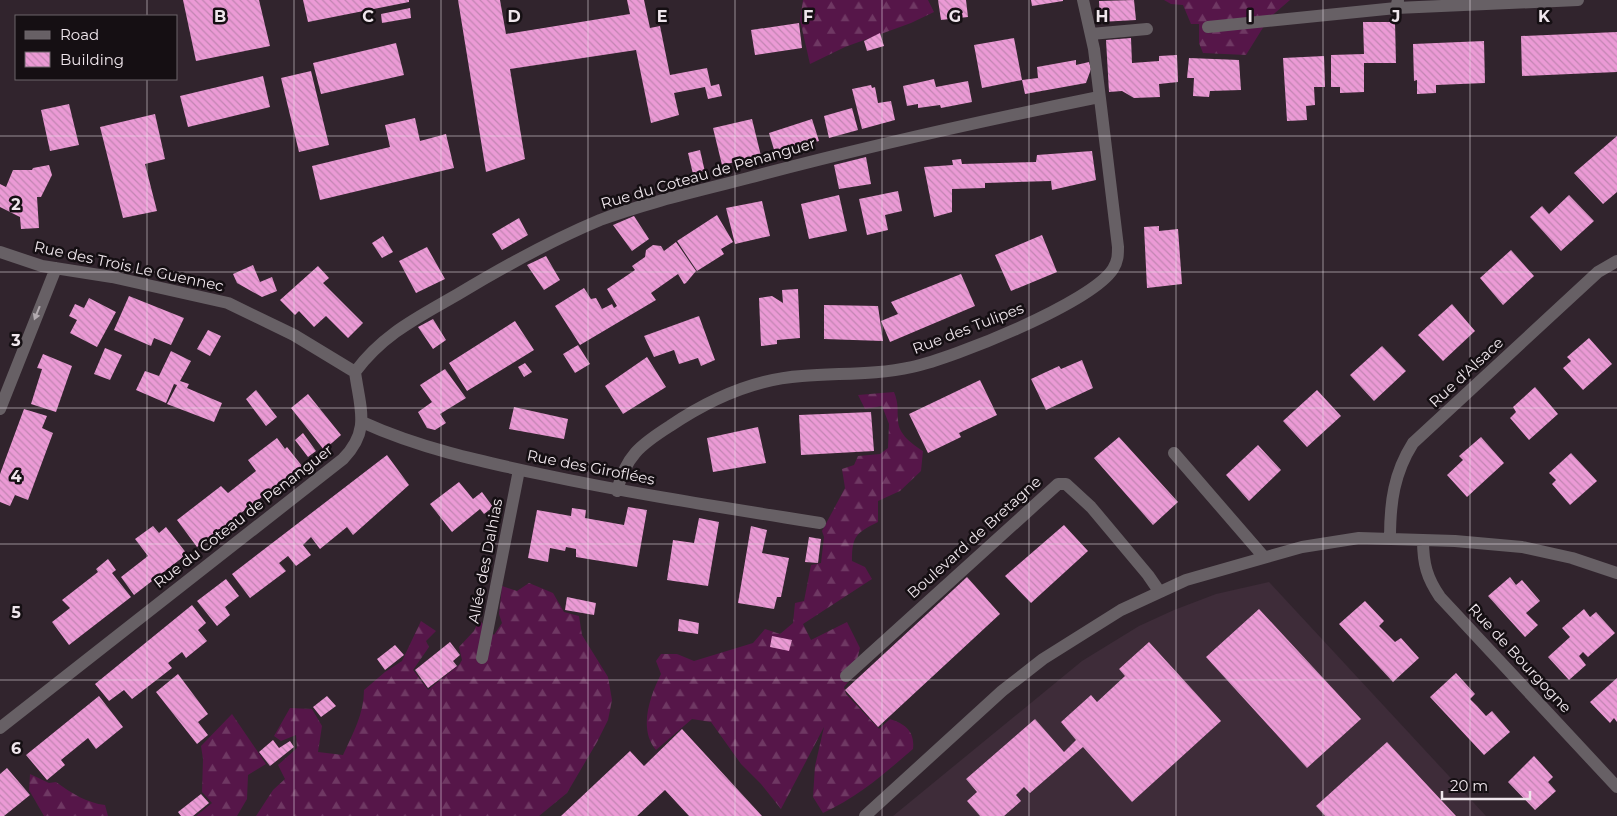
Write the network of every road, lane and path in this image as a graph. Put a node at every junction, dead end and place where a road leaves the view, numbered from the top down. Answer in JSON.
{"nodes":[{"id":1,"x":1083,"y":0,"type":"edge"},
{"id":2,"x":1578,"y":0,"type":"edge"},
{"id":3,"x":1398,"y":4,"type":"edge"},
{"id":4,"x":1208,"y":26,"type":"dead end"},
{"id":5,"x":1147,"y":29,"type":"dead end"},
{"id":6,"x":1091,"y":34,"type":"junction"},
{"id":7,"x":1099,"y":97,"type":"junction"},
{"id":8,"x":0,"y":252,"type":"edge"},
{"id":9,"x":1617,"y":261,"type":"edge"},
{"id":10,"x":56,"y":268,"type":"junction"},
{"id":11,"x":355,"y":372,"type":"junction"},
{"id":12,"x":0,"y":408,"type":"edge"},
{"id":13,"x":362,"y":422,"type":"junction"},
{"id":14,"x":1174,"y":453,"type":"dead end"},
{"id":15,"x":519,"y":470,"type":"junction"},
{"id":16,"x":617,"y":491,"type":"junction"},
{"id":17,"x":820,"y":523,"type":"dead end"},
{"id":18,"x":1390,"y":538,"type":"junction"},
{"id":19,"x":1423,"y":540,"type":"junction"},
{"id":20,"x":1264,"y":557,"type":"junction"},
{"id":21,"x":1617,"y":573,"type":"edge"},
{"id":22,"x":1159,"y":591,"type":"junction"},
{"id":23,"x":482,"y":658,"type":"dead end"},
{"id":24,"x":846,"y":676,"type":"dead end"},
{"id":25,"x":0,"y":728,"type":"edge"},
{"id":26,"x":1617,"y":787,"type":"edge"},
{"id":27,"x":865,"y":816,"type":"edge"}],
"edges":[{"from":1,"to":6,"type":"street","name":"Rue des Tulipes"},
{"from":2,"to":3,"type":"street"},
{"from":3,"to":4,"type":"street"},
{"from":5,"to":6,"type":"street"},
{"from":6,"to":7,"type":"street","name":"Rue des Tulipes"},
{"from":7,"to":11,"type":"street","name":"Rue du Coteau de Penanguer"},
{"from":7,"to":16,"type":"street","name":"Rue des Tulipes"},
{"from":8,"to":10,"type":"street","name":"Rue des Trois Le Guennec"},
{"from":9,"to":18,"type":"street","name":"Rue d'Alsace"},
{"from":10,"to":11,"type":"street","name":"Rue des Trois Le Guennec"},
{"from":10,"to":12,"type":"street","one_way":true},
{"from":11,"to":13,"type":"street","name":"Rue du Coteau de Penanguer"},
{"from":13,"to":15,"type":"street","name":"Rue des Giroflées"},
{"from":13,"to":25,"type":"street","name":"Rue du Coteau de Penanguer"},
{"from":14,"to":20,"type":"street"},
{"from":15,"to":16,"type":"street","name":"Rue des Giroflées"},
{"from":15,"to":23,"type":"street","name":"Allée des Dalhias"},
{"from":16,"to":17,"type":"street","name":"Rue des Giroflées"},
{"from":18,"to":19,"type":"street"},
{"from":18,"to":20,"type":"street"},
{"from":19,"to":21,"type":"street"},
{"from":19,"to":26,"type":"street","name":"Rue de Bourgogne"},
{"from":20,"to":22,"type":"street"},
{"from":22,"to":24,"type":"street","name":"Boulevard de Bretagne"},
{"from":22,"to":27,"type":"street"}]}
